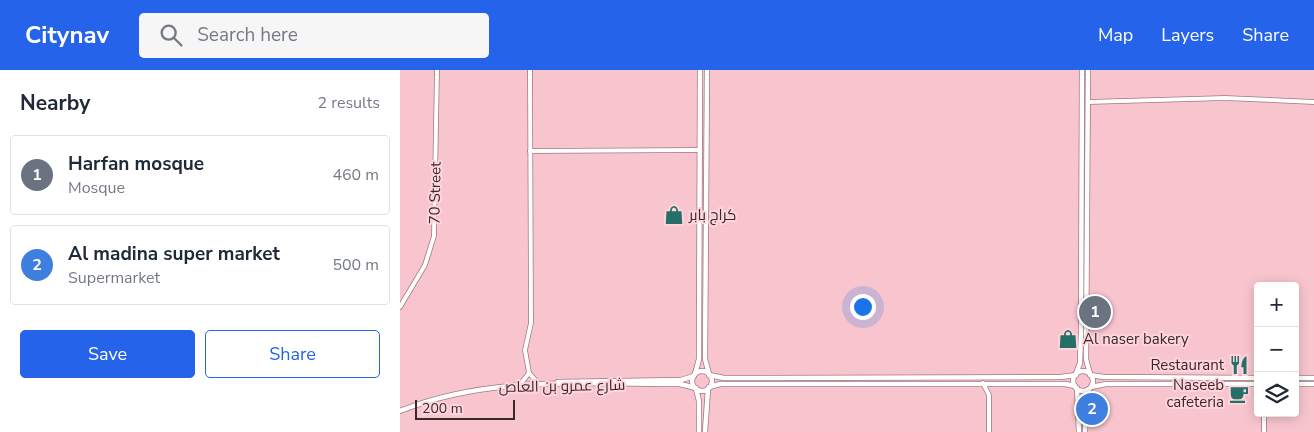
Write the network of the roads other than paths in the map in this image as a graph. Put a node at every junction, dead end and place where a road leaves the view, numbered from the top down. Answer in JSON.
{"nodes":[{"id":1,"x":437,"y":70,"type":"edge"},
{"id":2,"x":530,"y":70,"type":"edge"},
{"id":3,"x":700,"y":70,"type":"edge"},
{"id":4,"x":707,"y":70,"type":"edge"},
{"id":5,"x":1082,"y":70,"type":"edge"},
{"id":6,"x":1088,"y":70,"type":"edge"},
{"id":7,"x":1082,"y":85,"type":"junction"},
{"id":8,"x":1088,"y":92,"type":"junction"},
{"id":9,"x":1098,"y":100,"type":"junction"},
{"id":10,"x":1088,"y":102,"type":"junction"},
{"id":11,"x":1314,"y":102,"type":"edge"},
{"id":12,"x":1081,"y":109,"type":"junction"},
{"id":13,"x":1087,"y":122,"type":"junction"},
{"id":14,"x":691,"y":150,"type":"junction"},
{"id":15,"x":699,"y":150,"type":"junction"},
{"id":16,"x":530,"y":151,"type":"junction"},
{"id":17,"x":699,"y":156,"type":"junction"},
{"id":18,"x":705,"y":170,"type":"junction"},
{"id":19,"x":400,"y":307,"type":"edge"},
{"id":20,"x":529,"y":373,"type":"junction"},
{"id":21,"x":1076,"y":374,"type":"junction"},
{"id":22,"x":1090,"y":374,"type":"junction"},
{"id":23,"x":694,"y":375,"type":"junction"},
{"id":24,"x":709,"y":375,"type":"junction"},
{"id":25,"x":896,"y":376,"type":"junction"},
{"id":26,"x":926,"y":377,"type":"junction"},
{"id":27,"x":1254,"y":378,"type":"edge"},
{"id":28,"x":1299,"y":378,"type":"edge"},
{"id":29,"x":1314,"y":378,"type":"edge"},
{"id":30,"x":522,"y":382,"type":"junction"},
{"id":31,"x":537,"y":382,"type":"junction"},
{"id":32,"x":886,"y":382,"type":"junction"},
{"id":33,"x":913,"y":383,"type":"junction"},
{"id":34,"x":983,"y":383,"type":"junction"},
{"id":35,"x":995,"y":383,"type":"junction"},
{"id":36,"x":1299,"y":384,"type":"edge"},
{"id":37,"x":1314,"y":384,"type":"edge"},
{"id":38,"x":1254,"y":385,"type":"edge"},
{"id":39,"x":1076,"y":387,"type":"junction"},
{"id":40,"x":1090,"y":387,"type":"junction"},
{"id":41,"x":708,"y":388,"type":"junction"},
{"id":42,"x":696,"y":389,"type":"junction"},
{"id":43,"x":989,"y":395,"type":"junction"},
{"id":44,"x":400,"y":409,"type":"edge"},
{"id":45,"x":1264,"y":417,"type":"edge"},
{"id":46,"x":699,"y":432,"type":"edge"},
{"id":47,"x":705,"y":432,"type":"edge"},
{"id":48,"x":989,"y":432,"type":"edge"},
{"id":49,"x":1079,"y":432,"type":"edge"},
{"id":50,"x":1085,"y":432,"type":"edge"},
{"id":51,"x":1264,"y":432,"type":"edge"}],
"edges":[{"from":1,"to":19,"type":"street","name":"70 Street"},
{"from":2,"to":16,"type":"street"},
{"from":3,"to":15,"type":"main road"},
{"from":4,"to":18,"type":"main road"},
{"from":5,"to":7,"type":"main road"},
{"from":6,"to":8,"type":"main road"},
{"from":7,"to":10,"type":"main road"},
{"from":7,"to":12,"type":"main road"},
{"from":8,"to":9,"type":"street"},
{"from":8,"to":10,"type":"main road"},
{"from":9,"to":10,"type":"street"},
{"from":9,"to":11,"type":"street"},
{"from":10,"to":13,"type":"main road"},
{"from":12,"to":13,"type":"main road"},
{"from":12,"to":21,"type":"main road"},
{"from":13,"to":22,"type":"main road"},
{"from":14,"to":15,"type":"street"},
{"from":14,"to":16,"type":"street"},
{"from":14,"to":17,"type":"street"},
{"from":15,"to":17,"type":"main road"},
{"from":15,"to":18,"type":"main road"},
{"from":16,"to":20,"type":"street"},
{"from":17,"to":23,"type":"main road"},
{"from":18,"to":24,"type":"main road"},
{"from":20,"to":30,"type":"street"},
{"from":20,"to":31,"type":"street"},
{"from":21,"to":22,"type":"main road"},
{"from":21,"to":26,"type":"main road"},
{"from":21,"to":39,"type":"main road"},
{"from":22,"to":27,"type":"main road"},
{"from":22,"to":40,"type":"main road"},
{"from":23,"to":24,"type":"main road"},
{"from":23,"to":31,"type":"main road","name":"شارع عمرو بن العاص"},
{"from":23,"to":42,"type":"main road"},
{"from":24,"to":25,"type":"main road"},
{"from":24,"to":41,"type":"main road"},
{"from":25,"to":26,"type":"main road"},
{"from":25,"to":32,"type":"main road"},
{"from":26,"to":33,"type":"main road"},
{"from":28,"to":29,"type":"main road"},
{"from":30,"to":31,"type":"main road","name":"شارع عمرو بن العاص"},
{"from":30,"to":44,"type":"main road","name":"شارع عمرو بن العاص"},
{"from":32,"to":33,"type":"main road"},
{"from":32,"to":41,"type":"main road"},
{"from":33,"to":34,"type":"main road"},
{"from":34,"to":35,"type":"main road"},
{"from":34,"to":43,"type":"street"},
{"from":35,"to":39,"type":"main road"},
{"from":35,"to":43,"type":"street"},
{"from":36,"to":37,"type":"main road"},
{"from":38,"to":40,"type":"main road"},
{"from":39,"to":40,"type":"main road"},
{"from":39,"to":49,"type":"main road"},
{"from":40,"to":50,"type":"main road"},
{"from":41,"to":42,"type":"main road"},
{"from":41,"to":47,"type":"main road"},
{"from":42,"to":44,"type":"main road","name":"شارع عمرو بن العاص"},
{"from":42,"to":46,"type":"main road"},
{"from":43,"to":48,"type":"street"},
{"from":45,"to":51,"type":"street"}]}
